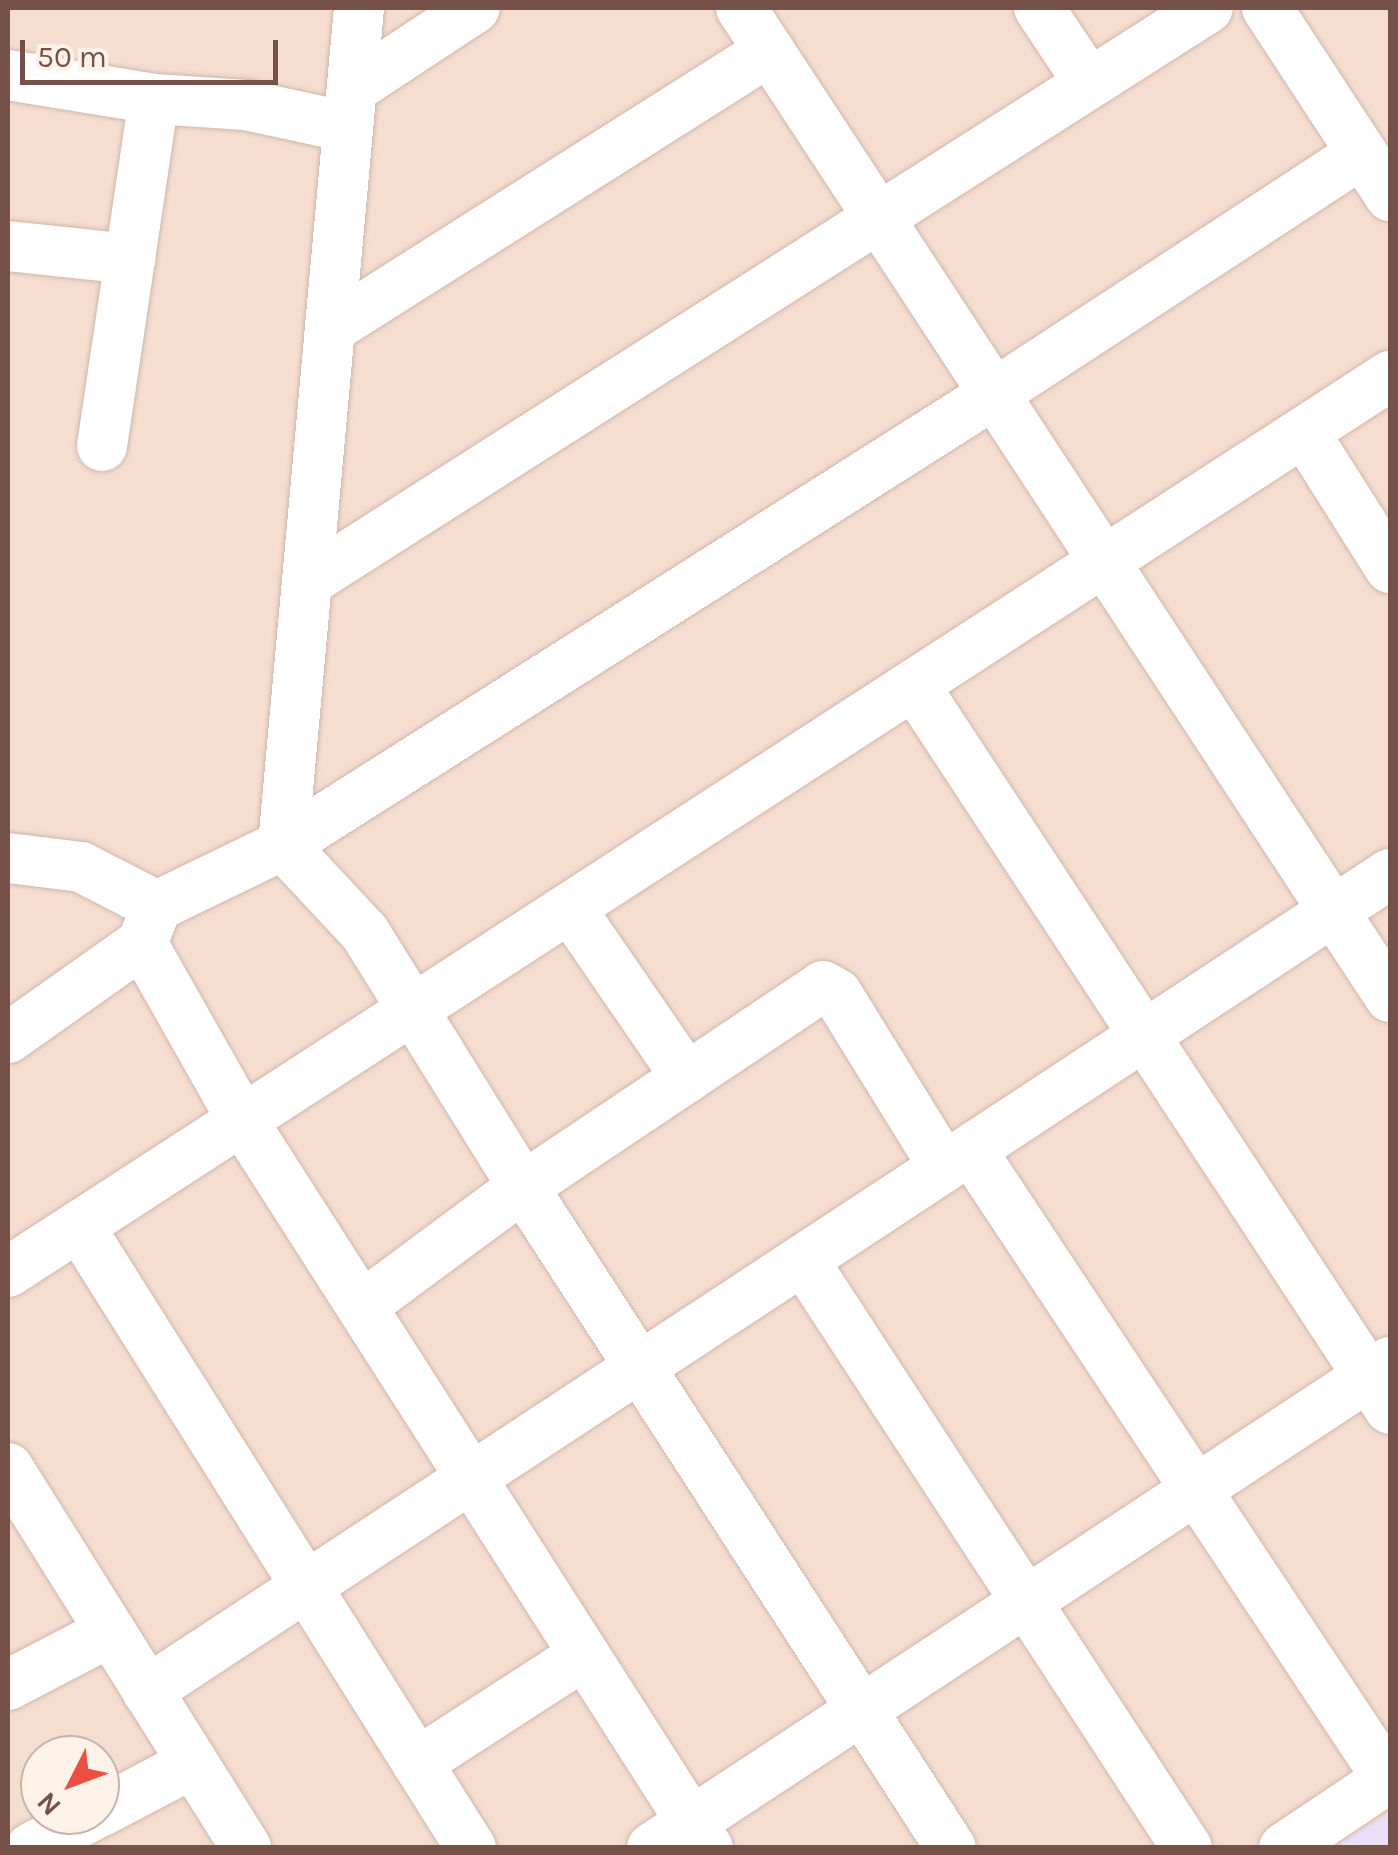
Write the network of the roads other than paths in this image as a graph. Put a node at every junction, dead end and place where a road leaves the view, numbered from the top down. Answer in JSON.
{"nodes":[{"id":1,"x":359,"y":8,"type":"edge"},
{"id":2,"x":475,"y":8,"type":"edge"},
{"id":3,"x":741,"y":8,"type":"edge"},
{"id":4,"x":1039,"y":8,"type":"edge"},
{"id":5,"x":1208,"y":8,"type":"edge"},
{"id":6,"x":1267,"y":8,"type":"edge"},
{"id":7,"x":769,"y":51,"type":"junction"},
{"id":8,"x":8,"y":75,"type":"edge"},
{"id":9,"x":1089,"y":84,"type":"junction"},
{"id":10,"x":154,"y":99,"type":"junction"},
{"id":11,"x":350,"y":108,"type":"junction"},
{"id":12,"x":1362,"y":153,"type":"junction"},
{"id":13,"x":1390,"y":196,"type":"edge"},
{"id":14,"x":878,"y":217,"type":"junction"},
{"id":15,"x":8,"y":246,"type":"edge"},
{"id":16,"x":130,"y":259,"type":"junction"},
{"id":17,"x":330,"y":329,"type":"junction"},
{"id":18,"x":1390,"y":376,"type":"edge"},
{"id":19,"x":994,"y":394,"type":"junction"},
{"id":20,"x":1304,"y":432,"type":"junction"},
{"id":21,"x":102,"y":446,"type":"dead end"},
{"id":22,"x":1104,"y":561,"type":"junction"},
{"id":23,"x":1390,"y":568,"type":"edge"},
{"id":24,"x":307,"y":582,"type":"junction"},
{"id":25,"x":914,"y":684,"type":"junction"},
{"id":26,"x":283,"y":845,"type":"junction"},
{"id":27,"x":8,"y":858,"type":"edge"},
{"id":28,"x":1390,"y":874,"type":"edge"},
{"id":29,"x":570,"y":908,"type":"junction"},
{"id":30,"x":1334,"y":911,"type":"junction"},
{"id":31,"x":149,"y":924,"type":"junction"},
{"id":32,"x":1390,"y":997,"type":"edge"},
{"id":33,"x":412,"y":1010,"type":"junction"},
{"id":34,"x":1145,"y":1036,"type":"junction"},
{"id":35,"x":8,"y":1038,"type":"edge"},
{"id":36,"x":686,"y":1078,"type":"junction"},
{"id":37,"x":242,"y":1120,"type":"junction"},
{"id":38,"x":958,"y":1158,"type":"junction"},
{"id":39,"x":523,"y":1187,"type":"junction"},
{"id":40,"x":79,"y":1226,"type":"junction"},
{"id":41,"x":803,"y":1260,"type":"junction"},
{"id":42,"x":8,"y":1272,"type":"edge"},
{"id":43,"x":362,"y":1306,"type":"junction"},
{"id":44,"x":641,"y":1367,"type":"junction"},
{"id":45,"x":1383,"y":1382,"type":"edge"},
{"id":46,"x":8,"y":1468,"type":"edge"},
{"id":47,"x":472,"y":1478,"type":"junction"},
{"id":48,"x":1196,"y":1490,"type":"junction"},
{"id":49,"x":306,"y":1586,"type":"junction"},
{"id":50,"x":1026,"y":1602,"type":"junction"},
{"id":51,"x":110,"y":1632,"type":"junction"},
{"id":52,"x":584,"y":1654,"type":"junction"},
{"id":53,"x":8,"y":1685,"type":"edge"},
{"id":54,"x":148,"y":1691,"type":"junction"},
{"id":55,"x":862,"y":1710,"type":"junction"},
{"id":56,"x":193,"y":1763,"type":"junction"},
{"id":57,"x":417,"y":1763,"type":"junction"},
{"id":58,"x":1389,"y":1778,"type":"edge"},
{"id":59,"x":120,"y":1801,"type":"edge"},
{"id":60,"x":56,"y":1835,"type":"edge"},
{"id":61,"x":684,"y":1839,"type":"edge"},
{"id":62,"x":31,"y":1848,"type":"edge"},
{"id":63,"x":246,"y":1848,"type":"edge"},
{"id":64,"x":470,"y":1848,"type":"edge"},
{"id":65,"x":951,"y":1848,"type":"edge"},
{"id":66,"x":1187,"y":1848,"type":"edge"},
{"id":67,"x":1284,"y":1848,"type":"edge"}],
"edges":[{"from":1,"to":11,"type":"street"},
{"from":2,"to":11,"type":"street"},
{"from":3,"to":7,"type":"street"},
{"from":4,"to":9,"type":"street"},
{"from":5,"to":9,"type":"street"},
{"from":6,"to":12,"type":"street"},
{"from":7,"to":14,"type":"street"},
{"from":7,"to":17,"type":"street"},
{"from":8,"to":10,"type":"street"},
{"from":9,"to":14,"type":"street"},
{"from":10,"to":11,"type":"street"},
{"from":10,"to":16,"type":"street"},
{"from":11,"to":17,"type":"street"},
{"from":12,"to":13,"type":"street"},
{"from":12,"to":19,"type":"street"},
{"from":14,"to":19,"type":"street"},
{"from":14,"to":24,"type":"street"},
{"from":15,"to":16,"type":"street"},
{"from":16,"to":21,"type":"street"},
{"from":17,"to":24,"type":"street"},
{"from":18,"to":20,"type":"street"},
{"from":19,"to":22,"type":"street"},
{"from":19,"to":26,"type":"street"},
{"from":20,"to":22,"type":"street"},
{"from":20,"to":23,"type":"street"},
{"from":22,"to":25,"type":"street"},
{"from":22,"to":30,"type":"street"},
{"from":24,"to":26,"type":"street"},
{"from":25,"to":29,"type":"street"},
{"from":25,"to":34,"type":"street"},
{"from":26,"to":31,"type":"street"},
{"from":26,"to":33,"type":"street"},
{"from":27,"to":31,"type":"street"},
{"from":28,"to":30,"type":"street"},
{"from":29,"to":33,"type":"street"},
{"from":29,"to":36,"type":"street"},
{"from":30,"to":32,"type":"street"},
{"from":30,"to":34,"type":"street"},
{"from":31,"to":35,"type":"street"},
{"from":31,"to":37,"type":"street"},
{"from":33,"to":37,"type":"street"},
{"from":33,"to":39,"type":"street"},
{"from":34,"to":38,"type":"street"},
{"from":34,"to":45,"type":"street"},
{"from":36,"to":38,"type":"street"},
{"from":36,"to":39,"type":"street"},
{"from":37,"to":40,"type":"street"},
{"from":37,"to":43,"type":"street"},
{"from":38,"to":41,"type":"street"},
{"from":38,"to":48,"type":"street"},
{"from":39,"to":43,"type":"street"},
{"from":39,"to":44,"type":"street"},
{"from":40,"to":42,"type":"street"},
{"from":40,"to":49,"type":"street"},
{"from":41,"to":44,"type":"street"},
{"from":41,"to":50,"type":"street"},
{"from":43,"to":47,"type":"street"},
{"from":44,"to":47,"type":"street"},
{"from":44,"to":55,"type":"street"},
{"from":45,"to":48,"type":"street"},
{"from":46,"to":51,"type":"street"},
{"from":47,"to":49,"type":"street"},
{"from":47,"to":52,"type":"street"},
{"from":48,"to":50,"type":"street"},
{"from":48,"to":58,"type":"street"},
{"from":49,"to":54,"type":"street"},
{"from":49,"to":57,"type":"street"},
{"from":50,"to":55,"type":"street"},
{"from":50,"to":66,"type":"street"},
{"from":51,"to":53,"type":"street"},
{"from":51,"to":54,"type":"street"},
{"from":52,"to":57,"type":"street"},
{"from":52,"to":61,"type":"street"},
{"from":54,"to":56,"type":"street"},
{"from":55,"to":61,"type":"street"},
{"from":55,"to":65,"type":"street"},
{"from":56,"to":59,"type":"street"},
{"from":56,"to":63,"type":"street"},
{"from":57,"to":64,"type":"street"},
{"from":58,"to":67,"type":"street"},
{"from":60,"to":62,"type":"street"}]}
